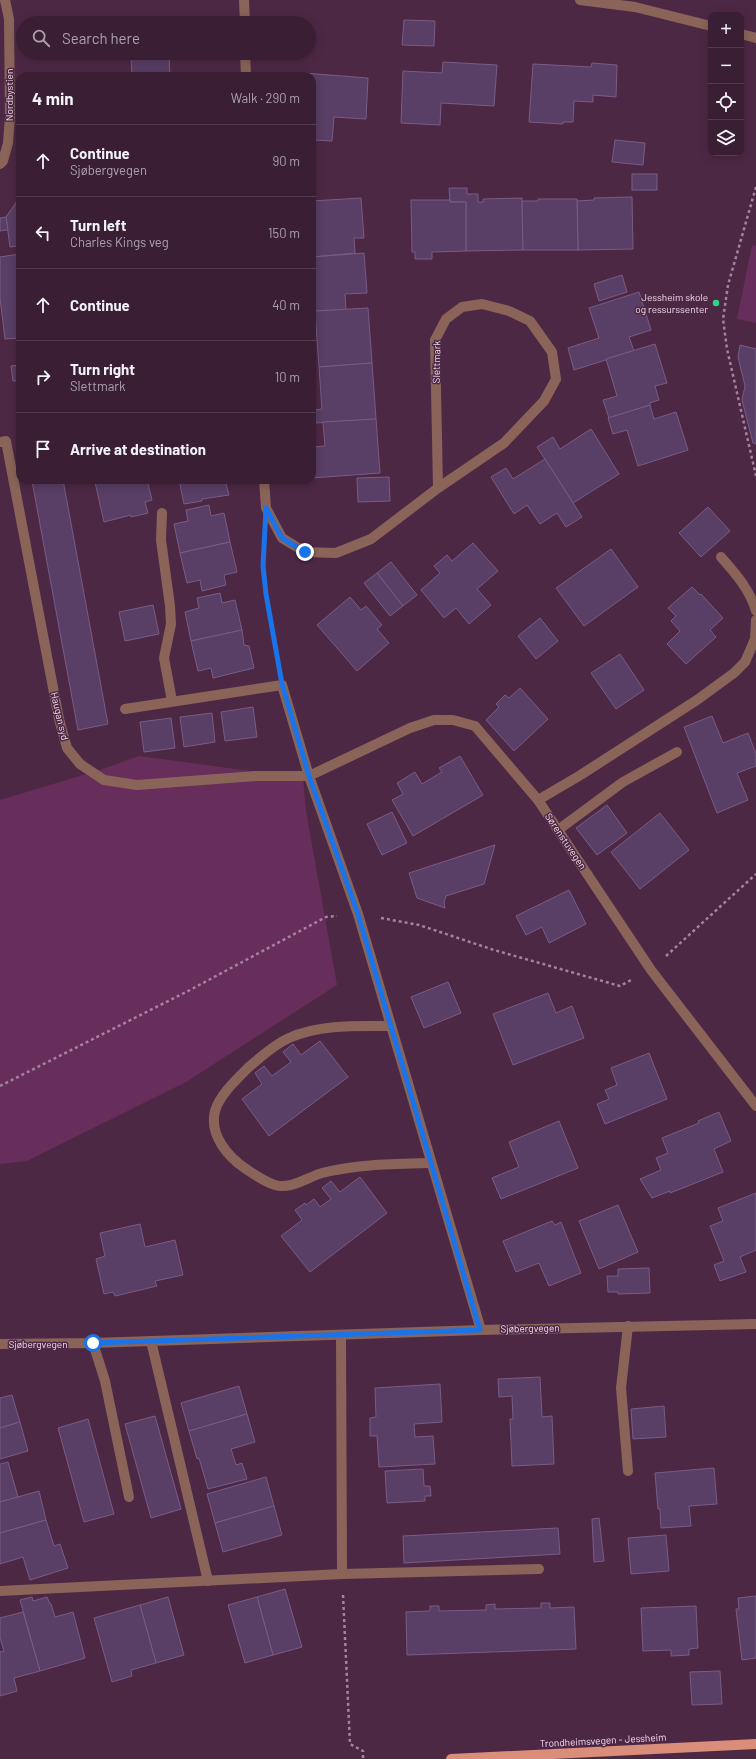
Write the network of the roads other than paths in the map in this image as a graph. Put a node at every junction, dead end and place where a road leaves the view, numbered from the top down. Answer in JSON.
{"nodes":[{"id":1,"x":5,"y":0,"type":"edge"},
{"id":2,"x":244,"y":0,"type":"edge"},
{"id":3,"x":580,"y":0,"type":"edge"},
{"id":4,"x":245,"y":16,"type":"edge"},
{"id":5,"x":708,"y":25,"type":"edge"},
{"id":6,"x":744,"y":35,"type":"edge"},
{"id":7,"x":756,"y":38,"type":"edge"},
{"id":8,"x":246,"y":60,"type":"edge"},
{"id":9,"x":246,"y":72,"type":"edge"},
{"id":10,"x":0,"y":164,"type":"edge"},
{"id":11,"x":0,"y":442,"type":"edge"},
{"id":12,"x":264,"y":484,"type":"edge"},
{"id":13,"x":438,"y":488,"type":"junction"},
{"id":14,"x":162,"y":513,"type":"dead end"},
{"id":15,"x":721,"y":557,"type":"dead end"},
{"id":16,"x":756,"y":612,"type":"edge"},
{"id":17,"x":756,"y":620,"type":"edge"},
{"id":18,"x":172,"y":701,"type":"junction"},
{"id":19,"x":125,"y":709,"type":"dead end"},
{"id":20,"x":678,"y":752,"type":"dead end"},
{"id":21,"x":309,"y":776,"type":"junction"},
{"id":22,"x":538,"y":800,"type":"junction"},
{"id":23,"x":558,"y":830,"type":"junction"},
{"id":24,"x":391,"y":1026,"type":"junction"},
{"id":25,"x":756,"y":1106,"type":"edge"},
{"id":26,"x":430,"y":1163,"type":"junction"},
{"id":27,"x":756,"y":1324,"type":"edge"},
{"id":28,"x":628,"y":1326,"type":"junction"},
{"id":29,"x":480,"y":1330,"type":"junction"},
{"id":30,"x":341,"y":1335,"type":"junction"},
{"id":31,"x":151,"y":1341,"type":"junction"},
{"id":32,"x":93,"y":1343,"type":"junction"},
{"id":33,"x":0,"y":1344,"type":"edge"},
{"id":34,"x":628,"y":1471,"type":"dead end"},
{"id":35,"x":129,"y":1497,"type":"dead end"},
{"id":36,"x":539,"y":1569,"type":"dead end"},
{"id":37,"x":342,"y":1574,"type":"junction"},
{"id":38,"x":208,"y":1581,"type":"junction"},
{"id":39,"x":0,"y":1591,"type":"edge"},
{"id":40,"x":756,"y":1744,"type":"edge"},
{"id":41,"x":451,"y":1759,"type":"edge"}],
"edges":[{"from":1,"to":10,"type":"street","name":"Nordbystien"},
{"from":2,"to":4,"type":"street"},
{"from":3,"to":5,"type":"street"},
{"from":6,"to":7,"type":"street"},
{"from":8,"to":9,"type":"street"},
{"from":11,"to":21,"type":"street","name":"Haugan syd"},
{"from":12,"to":13,"type":"street","name":"Slettmark"},
{"from":13,"to":13,"type":"street","name":"Slettmark"},
{"from":14,"to":18,"type":"street"},
{"from":15,"to":16,"type":"street"},
{"from":17,"to":22,"type":"street"},
{"from":18,"to":19,"type":"street"},
{"from":18,"to":21,"type":"street"},
{"from":20,"to":23,"type":"street"},
{"from":21,"to":22,"type":"street","name":"Sørenstuvegen"},
{"from":21,"to":24,"type":"street"},
{"from":22,"to":23,"type":"street","name":"Sørenstuvegen"},
{"from":23,"to":25,"type":"street","name":"Sørenstuvegen"},
{"from":24,"to":26,"type":"street"},
{"from":24,"to":26,"type":"street"},
{"from":26,"to":29,"type":"street"},
{"from":27,"to":28,"type":"street","name":"Sjøbergvegen"},
{"from":28,"to":29,"type":"street","name":"Sjøbergvegen"},
{"from":28,"to":34,"type":"street"},
{"from":29,"to":30,"type":"street","name":"Sjøbergvegen"},
{"from":30,"to":31,"type":"street","name":"Sjøbergvegen"},
{"from":30,"to":37,"type":"street"},
{"from":31,"to":32,"type":"street","name":"Sjøbergvegen"},
{"from":31,"to":38,"type":"street"},
{"from":32,"to":33,"type":"street","name":"Sjøbergvegen"},
{"from":32,"to":35,"type":"street"},
{"from":36,"to":37,"type":"street"},
{"from":37,"to":38,"type":"street"},
{"from":38,"to":39,"type":"street"},
{"from":40,"to":41,"type":"main road","name":"Trondheimsvegen - Jessheim"}]}
